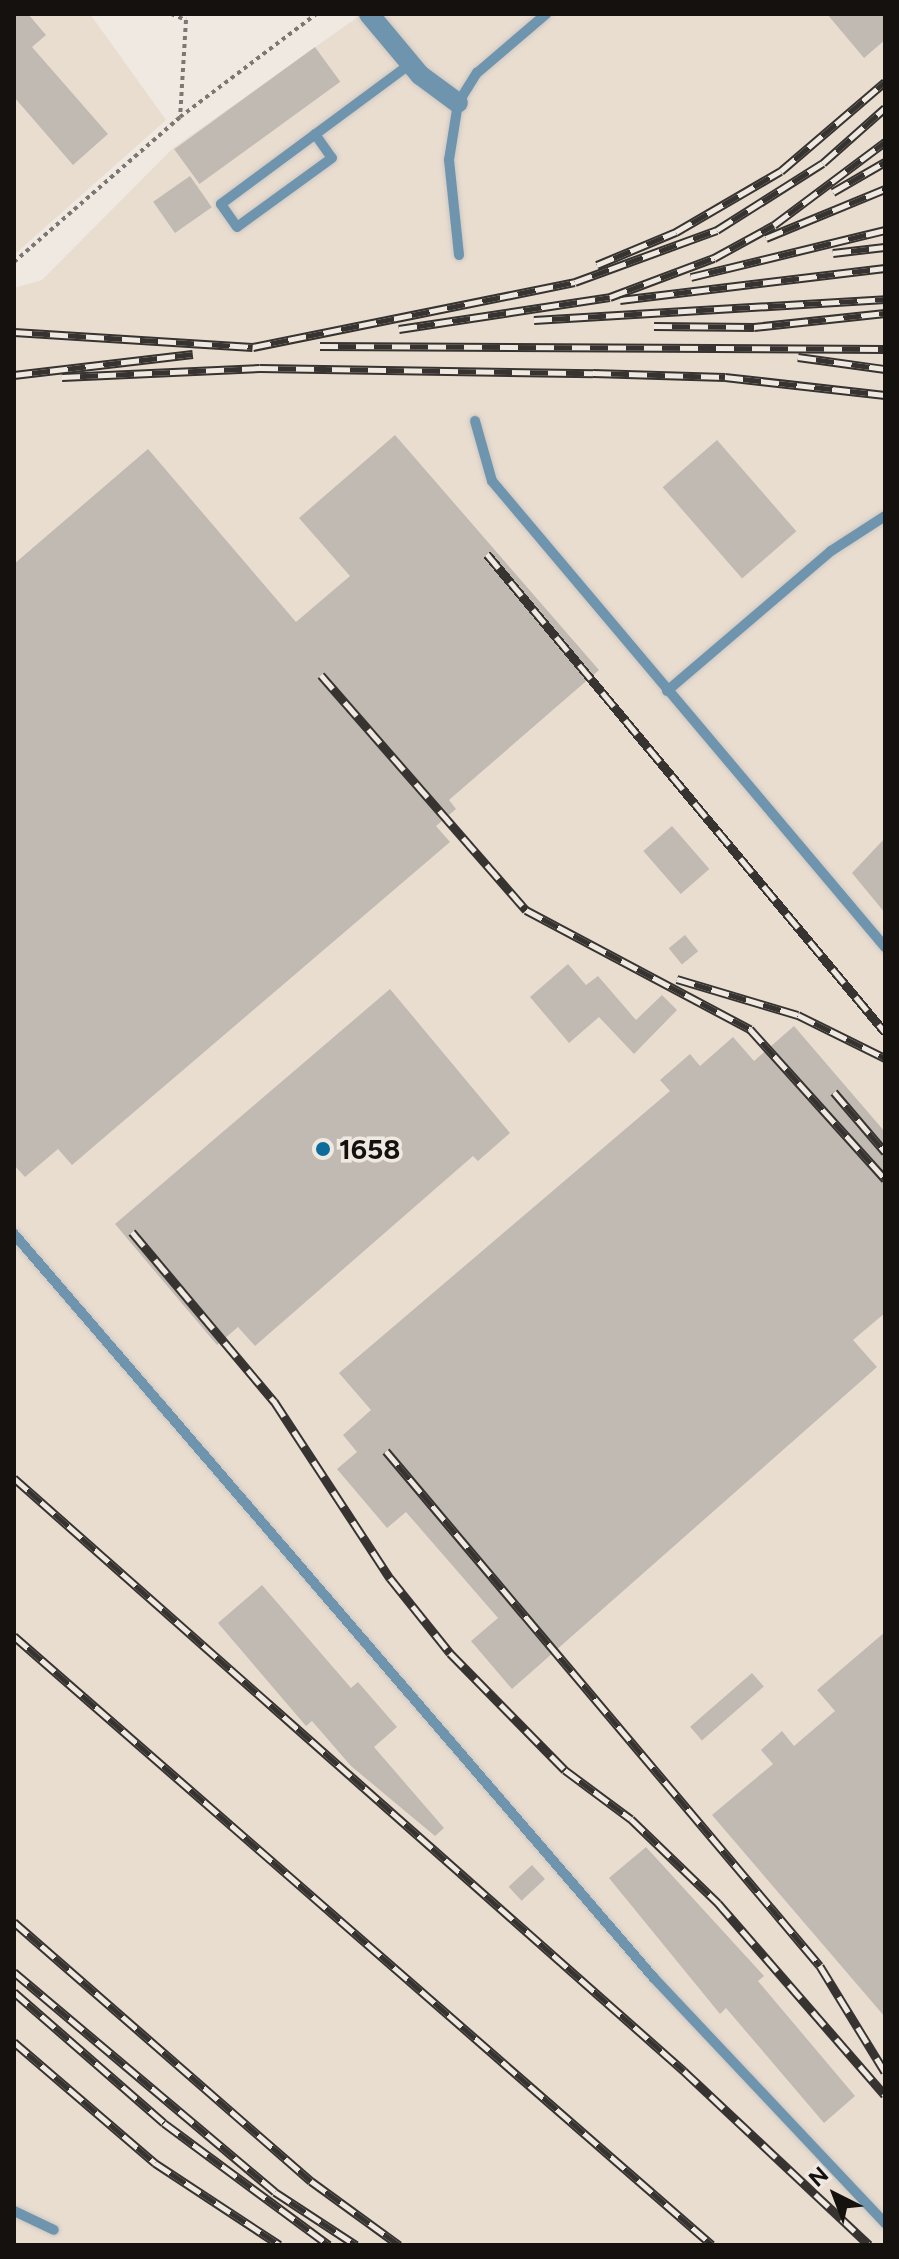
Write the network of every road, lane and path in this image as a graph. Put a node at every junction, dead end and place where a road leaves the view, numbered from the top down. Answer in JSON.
{"nodes":[{"id":1,"x":171,"y":14,"type":"edge"},
{"id":2,"x":316,"y":14,"type":"edge"},
{"id":3,"x":546,"y":14,"type":"edge"},
{"id":4,"x":369,"y":15,"type":"edge"},
{"id":5,"x":410,"y":64,"type":"junction"},
{"id":6,"x":458,"y":103,"type":"junction"},
{"id":7,"x":180,"y":117,"type":"junction"},
{"id":8,"x":315,"y":134,"type":"junction"},
{"id":9,"x":459,"y":255,"type":"dead end"},
{"id":10,"x":14,"y":262,"type":"edge"},
{"id":11,"x":475,"y":421,"type":"dead end"},
{"id":12,"x":885,"y":516,"type":"edge"},
{"id":13,"x":667,"y":691,"type":"junction"},
{"id":14,"x":885,"y":947,"type":"edge"},
{"id":15,"x":14,"y":1234,"type":"edge"},
{"id":16,"x":14,"y":2211,"type":"edge"},
{"id":17,"x":885,"y":2223,"type":"edge"},
{"id":18,"x":54,"y":2230,"type":"dead end"}],
"edges":[{"from":1,"to":7,"type":"path"},
{"from":2,"to":7,"type":"path"},
{"from":3,"to":6,"type":"lane"},
{"from":4,"to":5,"type":"street"},
{"from":5,"to":6,"type":"street"},
{"from":5,"to":8,"type":"lane"},
{"from":6,"to":9,"type":"lane"},
{"from":7,"to":10,"type":"path"},
{"from":8,"to":8,"type":"lane"},
{"from":11,"to":13,"type":"lane"},
{"from":12,"to":13,"type":"lane"},
{"from":13,"to":14,"type":"lane"},
{"from":15,"to":17,"type":"lane"},
{"from":16,"to":18,"type":"lane"}]}
